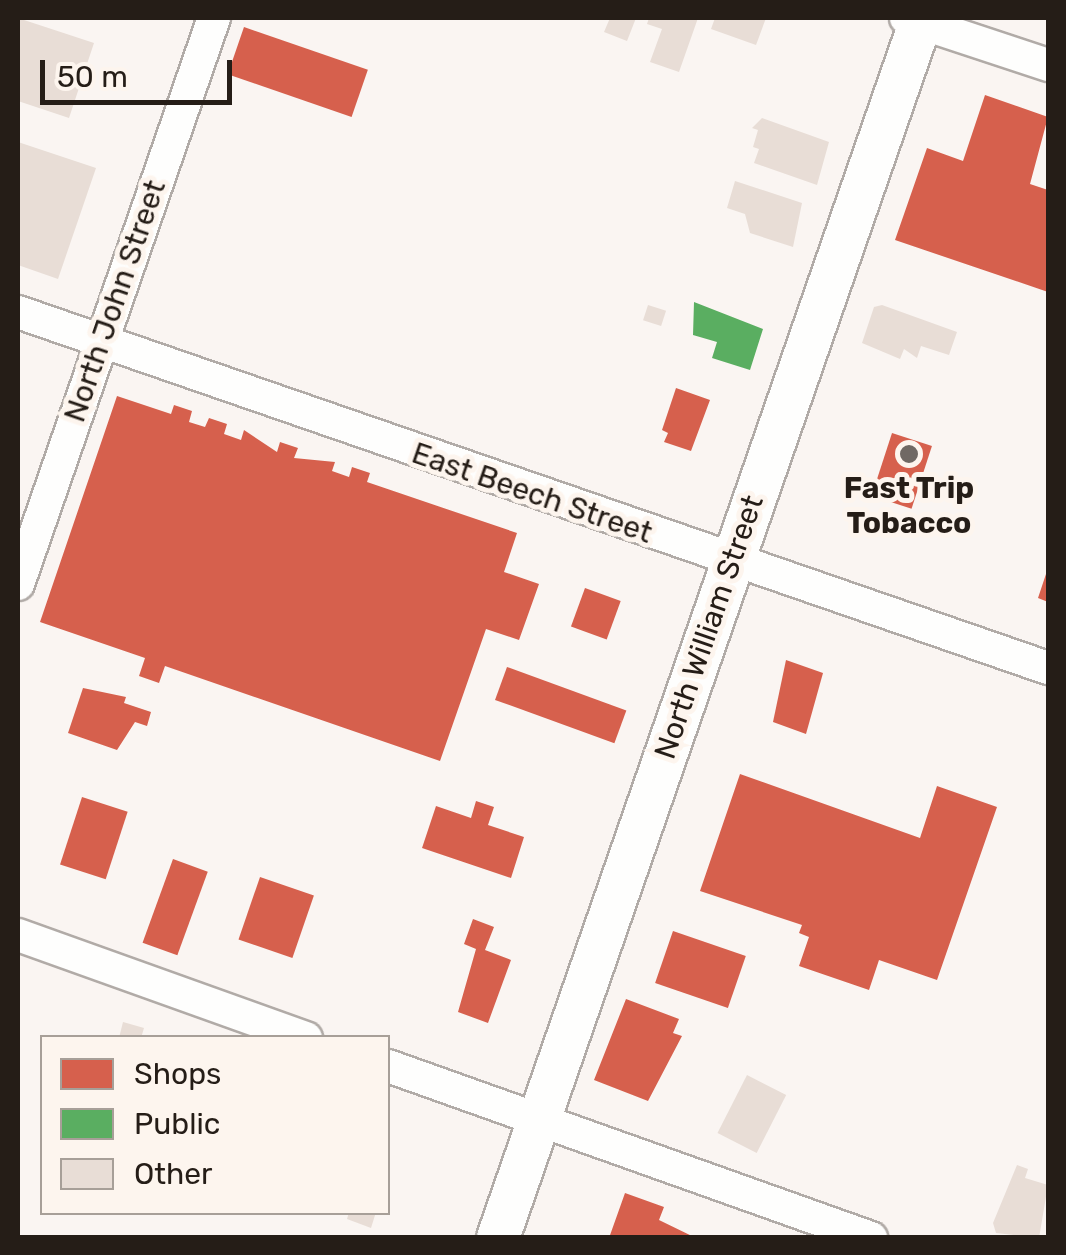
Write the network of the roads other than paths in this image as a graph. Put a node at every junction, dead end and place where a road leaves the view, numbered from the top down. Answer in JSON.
{"nodes":[{"id":1,"x":214,"y":18,"type":"edge"},
{"id":2,"x":917,"y":19,"type":"edge"},
{"id":3,"x":1048,"y":65,"type":"edge"},
{"id":4,"x":18,"y":312,"type":"edge"},
{"id":5,"x":101,"y":341,"type":"junction"},
{"id":6,"x":731,"y":562,"type":"junction"},
{"id":7,"x":18,"y":584,"type":"edge"},
{"id":8,"x":1048,"y":668,"type":"edge"},
{"id":9,"x":18,"y":935,"type":"edge"},
{"id":10,"x":298,"y":1035,"type":"edge"},
{"id":11,"x":390,"y":1067,"type":"edge"},
{"id":12,"x":538,"y":1120,"type":"junction"},
{"id":13,"x":498,"y":1238,"type":"edge"},
{"id":14,"x":871,"y":1238,"type":"edge"}],
"edges":[{"from":1,"to":5,"type":"street","name":"North John Street"},
{"from":2,"to":3,"type":"street"},
{"from":2,"to":6,"type":"main road","name":"North William Street"},
{"from":4,"to":5,"type":"street","name":"East Beech Street"},
{"from":5,"to":6,"type":"street","name":"East Beech Street"},
{"from":5,"to":7,"type":"street","name":"North John Street"},
{"from":6,"to":8,"type":"street","name":"East Beech Street"},
{"from":6,"to":12,"type":"main road","name":"North William Street"},
{"from":9,"to":10,"type":"street"},
{"from":11,"to":12,"type":"street"},
{"from":12,"to":13,"type":"main road","name":"North William Street"},
{"from":12,"to":14,"type":"street"}]}
